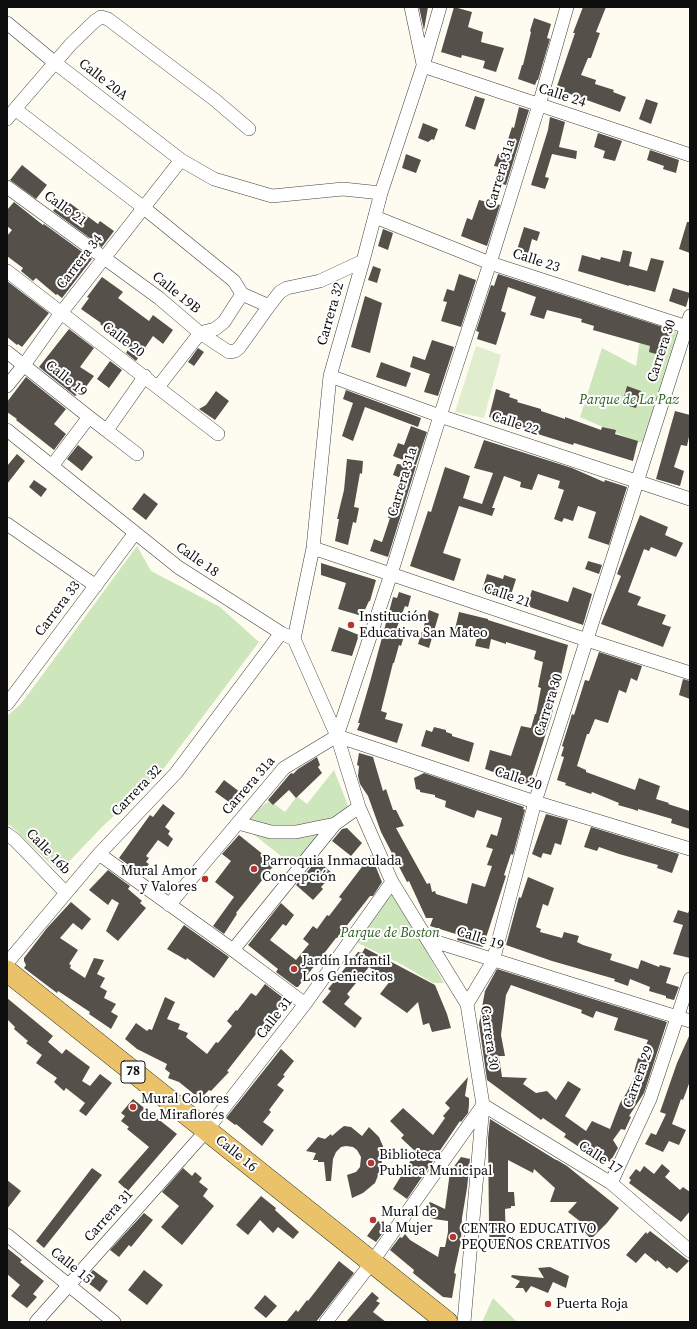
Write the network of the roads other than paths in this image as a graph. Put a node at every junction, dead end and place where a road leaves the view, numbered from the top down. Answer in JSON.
{"nodes":[{"id":1,"x":411,"y":7,"type":"edge"},
{"id":2,"x":440,"y":7,"type":"edge"},
{"id":3,"x":567,"y":7,"type":"edge"},
{"id":4,"x":7,"y":23,"type":"edge"},
{"id":5,"x":54,"y":62,"type":"junction"},
{"id":6,"x":424,"y":66,"type":"junction"},
{"id":7,"x":539,"y":105,"type":"junction"},
{"id":8,"x":11,"y":114,"type":"edge"},
{"id":9,"x":249,"y":129,"type":"dead end"},
{"id":10,"x":690,"y":155,"type":"edge"},
{"id":11,"x":181,"y":160,"type":"junction"},
{"id":12,"x":7,"y":187,"type":"edge"},
{"id":13,"x":381,"y":193,"type":"junction"},
{"id":14,"x":144,"y":208,"type":"junction"},
{"id":15,"x":375,"y":218,"type":"junction"},
{"id":16,"x":104,"y":258,"type":"junction"},
{"id":17,"x":363,"y":261,"type":"junction"},
{"id":18,"x":490,"y":263,"type":"junction"},
{"id":19,"x":7,"y":271,"type":"edge"},
{"id":20,"x":242,"y":294,"type":"junction"},
{"id":21,"x":269,"y":306,"type":"junction"},
{"id":22,"x":61,"y":312,"type":"junction"},
{"id":23,"x":689,"y":324,"type":"edge"},
{"id":24,"x":200,"y":333,"type":"junction"},
{"id":25,"x":7,"y":352,"type":"edge"},
{"id":26,"x":24,"y":365,"type":"junction"},
{"id":27,"x":145,"y":376,"type":"junction"},
{"id":28,"x":330,"y":376,"type":"junction"},
{"id":29,"x":7,"y":386,"type":"edge"},
{"id":30,"x":158,"y":387,"type":"junction"},
{"id":31,"x":440,"y":416,"type":"junction"},
{"id":32,"x":89,"y":418,"type":"junction"},
{"id":33,"x":7,"y":430,"type":"edge"},
{"id":34,"x":107,"y":430,"type":"junction"},
{"id":35,"x":218,"y":434,"type":"dead end"},
{"id":36,"x":138,"y":454,"type":"dead end"},
{"id":37,"x":52,"y":466,"type":"junction"},
{"id":38,"x":637,"y":482,"type":"junction"},
{"id":39,"x":690,"y":499,"type":"edge"},
{"id":40,"x":7,"y":524,"type":"edge"},
{"id":41,"x":135,"y":533,"type":"junction"},
{"id":42,"x":313,"y":548,"type":"junction"},
{"id":43,"x":392,"y":574,"type":"junction"},
{"id":44,"x":96,"y":586,"type":"junction"},
{"id":45,"x":281,"y":633,"type":"junction"},
{"id":46,"x":294,"y":639,"type":"junction"},
{"id":47,"x":587,"y":640,"type":"junction"},
{"id":48,"x":690,"y":673,"type":"edge"},
{"id":49,"x":7,"y":704,"type":"edge"},
{"id":50,"x":337,"y":736,"type":"junction"},
{"id":51,"x":535,"y":802,"type":"junction"},
{"id":52,"x":359,"y":806,"type":"junction"},
{"id":53,"x":238,"y":823,"type":"junction"},
{"id":54,"x":335,"y":824,"type":"junction"},
{"id":55,"x":7,"y":834,"type":"edge"},
{"id":56,"x":690,"y":849,"type":"edge"},
{"id":57,"x":99,"y":854,"type":"junction"},
{"id":58,"x":392,"y":882,"type":"junction"},
{"id":59,"x":66,"y":893,"type":"junction"},
{"id":60,"x":169,"y":904,"type":"junction"},
{"id":61,"x":427,"y":939,"type":"junction"},
{"id":62,"x":233,"y":950,"type":"junction"},
{"id":63,"x":493,"y":961,"type":"junction"},
{"id":64,"x":7,"y":963,"type":"edge"},
{"id":65,"x":7,"y":972,"type":"edge"},
{"id":66,"x":690,"y":979,"type":"edge"},
{"id":67,"x":305,"y":1004,"type":"junction"},
{"id":68,"x":467,"y":1004,"type":"junction"},
{"id":69,"x":677,"y":1016,"type":"junction"},
{"id":70,"x":690,"y":1021,"type":"edge"},
{"id":71,"x":483,"y":1105,"type":"junction"},
{"id":72,"x":206,"y":1131,"type":"junction"},
{"id":73,"x":611,"y":1184,"type":"junction"},
{"id":74,"x":7,"y":1235,"type":"edge"},
{"id":75,"x":690,"y":1251,"type":"edge"},
{"id":76,"x":372,"y":1262,"type":"junction"},
{"id":77,"x":69,"y":1285,"type":"junction"},
{"id":78,"x":36,"y":1322,"type":"edge"},
{"id":79,"x":114,"y":1322,"type":"edge"},
{"id":80,"x":326,"y":1322,"type":"edge"},
{"id":81,"x":446,"y":1322,"type":"edge"},
{"id":82,"x":464,"y":1322,"type":"edge"}],
"edges":[{"from":1,"to":6,"type":"street"},
{"from":2,"to":6,"type":"street","name":"Carrera 32"},
{"from":3,"to":7,"type":"street","name":"Carrera 31a"},
{"from":4,"to":5,"type":"street","name":"Calle 20A"},
{"from":5,"to":8,"type":"street"},
{"from":5,"to":9,"type":"street"},
{"from":5,"to":11,"type":"street","name":"Calle 20A"},
{"from":6,"to":7,"type":"street","name":"Calle 24"},
{"from":6,"to":13,"type":"street","name":"Carrera 32"},
{"from":7,"to":10,"type":"street","name":"Calle 24"},
{"from":7,"to":18,"type":"street","name":"Carrera 31a"},
{"from":8,"to":14,"type":"street"},
{"from":11,"to":13,"type":"street","name":"Calle 20A"},
{"from":11,"to":14,"type":"street","name":"Carrera 34"},
{"from":12,"to":16,"type":"street","name":"Calle 21"},
{"from":13,"to":15,"type":"street","name":"Carrera 32"},
{"from":14,"to":16,"type":"street","name":"Carrera 34"},
{"from":14,"to":20,"type":"street"},
{"from":15,"to":17,"type":"street","name":"Carrera 32"},
{"from":15,"to":18,"type":"street","name":"Calle 23"},
{"from":16,"to":22,"type":"street","name":"Carrera 34"},
{"from":16,"to":24,"type":"street","name":"Calle 19B"},
{"from":17,"to":21,"type":"street"},
{"from":17,"to":28,"type":"street","name":"Carrera 32"},
{"from":18,"to":23,"type":"street","name":"Calle 23"},
{"from":18,"to":31,"type":"street","name":"Carrera 31a"},
{"from":19,"to":22,"type":"street","name":"Calle 20"},
{"from":20,"to":21,"type":"street"},
{"from":20,"to":24,"type":"street"},
{"from":21,"to":24,"type":"street","name":"Calle 19B"},
{"from":22,"to":26,"type":"street","name":"Carrera 34"},
{"from":22,"to":27,"type":"street","name":"Calle 20"},
{"from":23,"to":38,"type":"street","name":"Carrera 30"},
{"from":24,"to":30,"type":"street"},
{"from":25,"to":26,"type":"street","name":"Calle 19"},
{"from":26,"to":29,"type":"street","name":"Carrera 34"},
{"from":26,"to":32,"type":"street","name":"Calle 19"},
{"from":27,"to":30,"type":"street","name":"Calle 20"},
{"from":27,"to":34,"type":"street"},
{"from":28,"to":31,"type":"street","name":"Calle 22"},
{"from":28,"to":42,"type":"street","name":"Carrera 32"},
{"from":30,"to":35,"type":"street","name":"Calle 20"},
{"from":31,"to":38,"type":"street","name":"Calle 22"},
{"from":31,"to":43,"type":"street","name":"Carrera 31a"},
{"from":32,"to":34,"type":"street","name":"Calle 19"},
{"from":32,"to":37,"type":"street"},
{"from":33,"to":37,"type":"street","name":"Calle 18"},
{"from":34,"to":36,"type":"street","name":"Calle 19"},
{"from":37,"to":41,"type":"street","name":"Calle 18"},
{"from":38,"to":39,"type":"street","name":"Calle 22"},
{"from":38,"to":47,"type":"street","name":"Carrera 30"},
{"from":40,"to":44,"type":"street"},
{"from":41,"to":44,"type":"street","name":"Carrera 33"},
{"from":41,"to":45,"type":"street","name":"Calle 18"},
{"from":42,"to":43,"type":"street","name":"Calle 21"},
{"from":42,"to":46,"type":"street","name":"Carrera 32"},
{"from":43,"to":47,"type":"street","name":"Calle 21"},
{"from":43,"to":50,"type":"street","name":"Carrera 31a"},
{"from":44,"to":49,"type":"street","name":"Carrera 33"},
{"from":45,"to":46,"type":"street","name":"Calle 18"},
{"from":45,"to":57,"type":"street","name":"Carrera 32"},
{"from":46,"to":50,"type":"street"},
{"from":47,"to":48,"type":"street","name":"Calle 21"},
{"from":47,"to":51,"type":"street","name":"Carrera 30"},
{"from":50,"to":51,"type":"street","name":"Calle 20"},
{"from":50,"to":52,"type":"street"},
{"from":50,"to":53,"type":"street","name":"Carrera 31a"},
{"from":51,"to":56,"type":"street","name":"Calle 20"},
{"from":51,"to":63,"type":"street","name":"Carrera 30"},
{"from":52,"to":54,"type":"street"},
{"from":52,"to":58,"type":"street"},
{"from":53,"to":54,"type":"street"},
{"from":53,"to":60,"type":"street","name":"Carrera 31a"},
{"from":54,"to":62,"type":"street"},
{"from":55,"to":59,"type":"street","name":"Calle 16b"},
{"from":57,"to":59,"type":"street","name":"Carrera 32"},
{"from":57,"to":60,"type":"street"},
{"from":58,"to":61,"type":"street"},
{"from":58,"to":67,"type":"street","name":"Calle 31"},
{"from":59,"to":64,"type":"street","name":"Carrera 32"},
{"from":60,"to":62,"type":"street"},
{"from":61,"to":63,"type":"street","name":"Calle 19"},
{"from":61,"to":68,"type":"street"},
{"from":62,"to":67,"type":"street"},
{"from":63,"to":68,"type":"street","name":"Carrera 30"},
{"from":63,"to":69,"type":"street","name":"Calle 19"},
{"from":65,"to":72,"type":"highway","name":"Calle 16","number":"78"},
{"from":66,"to":69,"type":"street","name":"Carrera 29"},
{"from":67,"to":72,"type":"street","name":"Calle 31"},
{"from":68,"to":71,"type":"street","name":"Carrera 30"},
{"from":69,"to":70,"type":"street","name":"Calle 19"},
{"from":69,"to":73,"type":"street","name":"Carrera 29"},
{"from":71,"to":73,"type":"street","name":"Calle 17"},
{"from":71,"to":76,"type":"street"},
{"from":71,"to":82,"type":"street","name":"Carrera 30"},
{"from":72,"to":76,"type":"highway","name":"Calle 16","number":"78"},
{"from":72,"to":77,"type":"street","name":"Carrera 31"},
{"from":73,"to":75,"type":"street","name":"Calle 17"},
{"from":74,"to":77,"type":"street","name":"Calle 15"},
{"from":76,"to":80,"type":"street"},
{"from":76,"to":81,"type":"highway","name":"Calle 16","number":"78"},
{"from":77,"to":78,"type":"street","name":"Carrera 31"},
{"from":77,"to":79,"type":"street","name":"Calle 15"}]}
